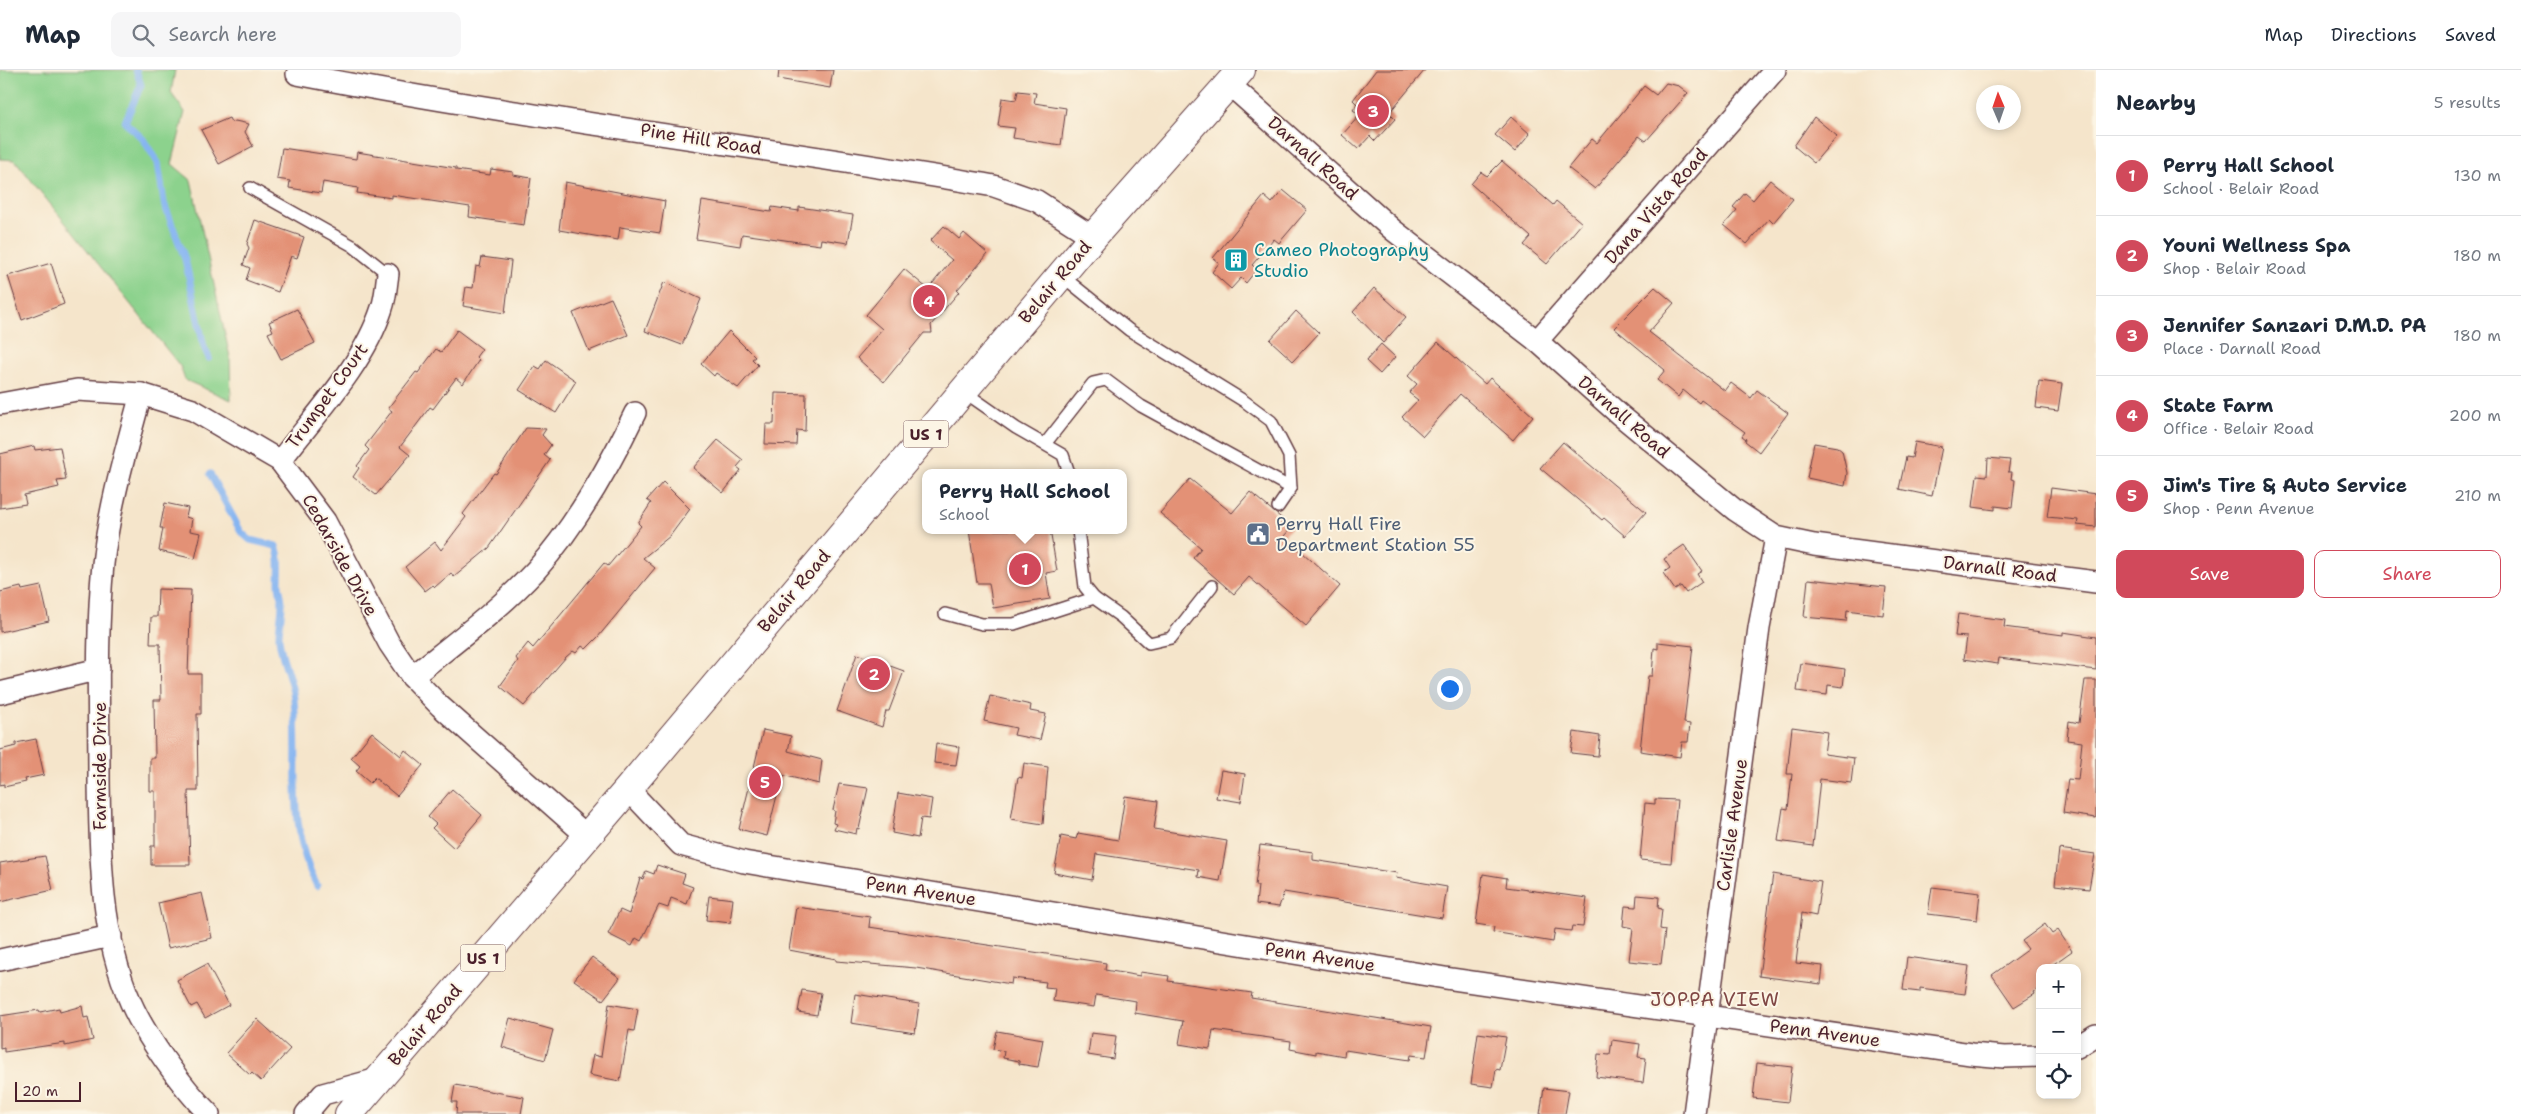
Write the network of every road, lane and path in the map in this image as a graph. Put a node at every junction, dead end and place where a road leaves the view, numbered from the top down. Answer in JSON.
{"nodes":[{"id":1,"x":1775,"y":70,"type":"edge"},
{"id":2,"x":297,"y":74,"type":"dead end"},
{"id":3,"x":1235,"y":77,"type":"edge"},
{"id":4,"x":250,"y":188,"type":"dead end"},
{"id":5,"x":1093,"y":237,"type":"junction"},
{"id":6,"x":388,"y":274,"type":"joint"},
{"id":7,"x":1061,"y":275,"type":"junction"},
{"id":8,"x":1537,"y":342,"type":"junction"},
{"id":9,"x":963,"y":391,"type":"junction"},
{"id":10,"x":140,"y":394,"type":"junction"},
{"id":11,"x":0,"y":404,"type":"edge"},
{"id":12,"x":635,"y":414,"type":"dead end"},
{"id":13,"x":1045,"y":444,"type":"junction"},
{"id":14,"x":280,"y":460,"type":"junction"},
{"id":15,"x":1068,"y":469,"type":"edge"},
{"id":16,"x":1291,"y":488,"type":"junction"},
{"id":17,"x":1278,"y":507,"type":"dead end"},
{"id":18,"x":1078,"y":534,"type":"edge"},
{"id":19,"x":1776,"y":537,"type":"junction"},
{"id":20,"x":2096,"y":582,"type":"edge"},
{"id":21,"x":1212,"y":586,"type":"dead end"},
{"id":22,"x":1094,"y":598,"type":"junction"},
{"id":23,"x":945,"y":614,"type":"dead end"},
{"id":24,"x":99,"y":669,"type":"junction"},
{"id":25,"x":412,"y":678,"type":"junction"},
{"id":26,"x":0,"y":693,"type":"edge"},
{"id":27,"x":628,"y":789,"type":"junction"},
{"id":28,"x":587,"y":836,"type":"junction"},
{"id":29,"x":111,"y":936,"type":"junction"},
{"id":30,"x":0,"y":960,"type":"edge"},
{"id":31,"x":1706,"y":1015,"type":"junction"},
{"id":32,"x":2096,"y":1035,"type":"edge"},
{"id":33,"x":2081,"y":1044,"type":"edge"},
{"id":34,"x":2036,"y":1056,"type":"edge"},
{"id":35,"x":378,"y":1079,"type":"junction"},
{"id":36,"x":209,"y":1114,"type":"edge"},
{"id":37,"x":306,"y":1114,"type":"edge"},
{"id":38,"x":349,"y":1114,"type":"edge"},
{"id":39,"x":1694,"y":1114,"type":"edge"}],
"edges":[{"from":1,"to":8,"type":"street","name":"Dana Vista Road"},
{"from":2,"to":5,"type":"street","name":"Pine Hill Road"},
{"from":3,"to":5,"type":"highway","name":"Belair Road","number":"US 1"},
{"from":3,"to":8,"type":"street","name":"Darnall Road"},
{"from":4,"to":6,"type":"lane"},
{"from":5,"to":7,"type":"highway","name":"Belair Road","number":"US 1"},
{"from":6,"to":14,"type":"street","name":"Trumpet Court"},
{"from":7,"to":9,"type":"highway","name":"Belair Road","number":"US 1"},
{"from":7,"to":16,"type":"lane"},
{"from":8,"to":19,"type":"street","name":"Darnall Road"},
{"from":9,"to":13,"type":"lane"},
{"from":9,"to":27,"type":"highway","name":"Belair Road","number":"US 1"},
{"from":10,"to":11,"type":"street","name":"Cedarside Drive"},
{"from":10,"to":14,"type":"street","name":"Cedarside Drive"},
{"from":10,"to":24,"type":"street","name":"Farmside Drive"},
{"from":12,"to":25,"type":"street"},
{"from":13,"to":15,"type":"lane"},
{"from":13,"to":16,"type":"lane"},
{"from":14,"to":25,"type":"street","name":"Cedarside Drive"},
{"from":16,"to":17,"type":"lane"},
{"from":18,"to":22,"type":"lane"},
{"from":19,"to":20,"type":"street","name":"Darnall Road"},
{"from":19,"to":31,"type":"street","name":"Carlisle Avenue"},
{"from":21,"to":22,"type":"lane"},
{"from":22,"to":23,"type":"lane"},
{"from":24,"to":26,"type":"street"},
{"from":24,"to":29,"type":"street","name":"Farmside Drive"},
{"from":25,"to":28,"type":"street","name":"Cedarside Drive"},
{"from":27,"to":28,"type":"highway","name":"Belair Road","number":"US 1"},
{"from":27,"to":31,"type":"street","name":"Penn Avenue"},
{"from":28,"to":35,"type":"highway","name":"Belair Road","number":"US 1"},
{"from":29,"to":30,"type":"street"},
{"from":29,"to":36,"type":"street","name":"Farmside Drive"},
{"from":31,"to":34,"type":"street","name":"Penn Avenue"},
{"from":31,"to":39,"type":"street","name":"Carlisle Avenue"},
{"from":32,"to":33,"type":"street"},
{"from":35,"to":37,"type":"street"},
{"from":35,"to":38,"type":"highway","name":"Belair Road","number":"US 1"}]}
